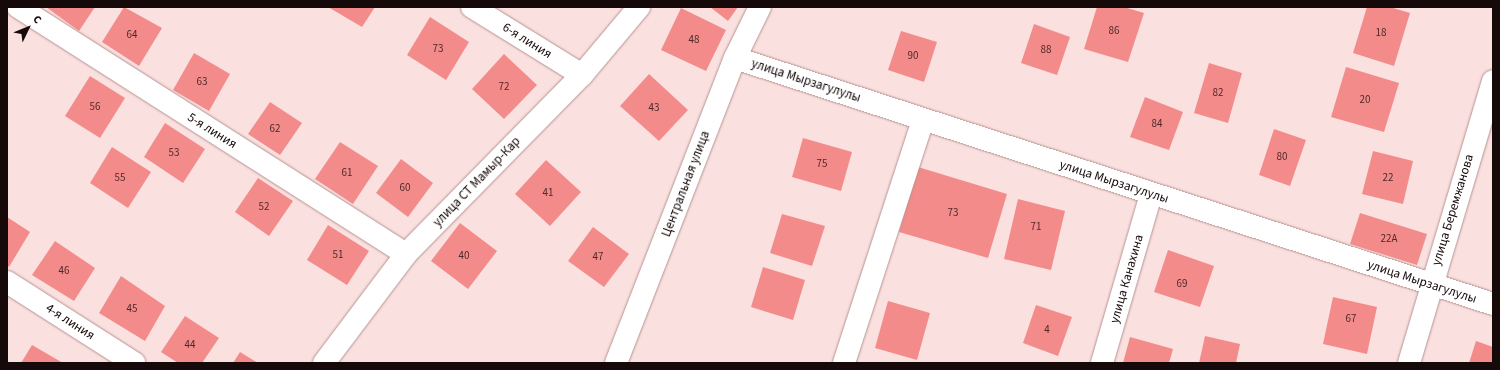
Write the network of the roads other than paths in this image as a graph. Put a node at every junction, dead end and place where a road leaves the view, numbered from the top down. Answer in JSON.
{"nodes":[{"id":1,"x":18,"y":7,"type":"edge"},
{"id":2,"x":472,"y":7,"type":"edge"},
{"id":3,"x":639,"y":7,"type":"edge"},
{"id":4,"x":760,"y":7,"type":"edge"},
{"id":5,"x":735,"y":58,"type":"junction"},
{"id":6,"x":582,"y":75,"type":"junction"},
{"id":7,"x":1493,"y":81,"type":"edge"},
{"id":8,"x":922,"y":120,"type":"junction"},
{"id":9,"x":1151,"y":194,"type":"junction"},
{"id":10,"x":406,"y":254,"type":"junction"},
{"id":11,"x":7,"y":282,"type":"edge"},
{"id":12,"x":1430,"y":285,"type":"junction"},
{"id":13,"x":1493,"y":304,"type":"edge"},
{"id":14,"x":134,"y":363,"type":"edge"},
{"id":15,"x":324,"y":363,"type":"edge"},
{"id":16,"x":616,"y":363,"type":"edge"},
{"id":17,"x":844,"y":363,"type":"edge"},
{"id":18,"x":1102,"y":363,"type":"edge"},
{"id":19,"x":1409,"y":363,"type":"edge"}],
"edges":[{"from":1,"to":10,"type":"street","name":"5-я линия"},
{"from":2,"to":6,"type":"street","name":"6-я линия"},
{"from":3,"to":6,"type":"street","name":"улица СТ Мамыр-Кар"},
{"from":4,"to":5,"type":"street","name":"Центральная улица"},
{"from":5,"to":8,"type":"street","name":"улица Мырзагулулы"},
{"from":5,"to":16,"type":"street","name":"Центральная улица"},
{"from":6,"to":10,"type":"street","name":"улица СТ Мамыр-Кар"},
{"from":7,"to":12,"type":"street","name":"улица Беремжанова"},
{"from":8,"to":9,"type":"street","name":"улица Мырзагулулы"},
{"from":8,"to":17,"type":"street"},
{"from":9,"to":12,"type":"street","name":"улица Мырзагулулы"},
{"from":9,"to":18,"type":"street","name":"улица Канахина"},
{"from":10,"to":15,"type":"street","name":"улица СТ Мамыр-Кар"},
{"from":11,"to":14,"type":"street","name":"4-я линия"},
{"from":12,"to":13,"type":"street","name":"улица Мырзагулулы"},
{"from":12,"to":19,"type":"street","name":"улица Беремжанова"}]}
